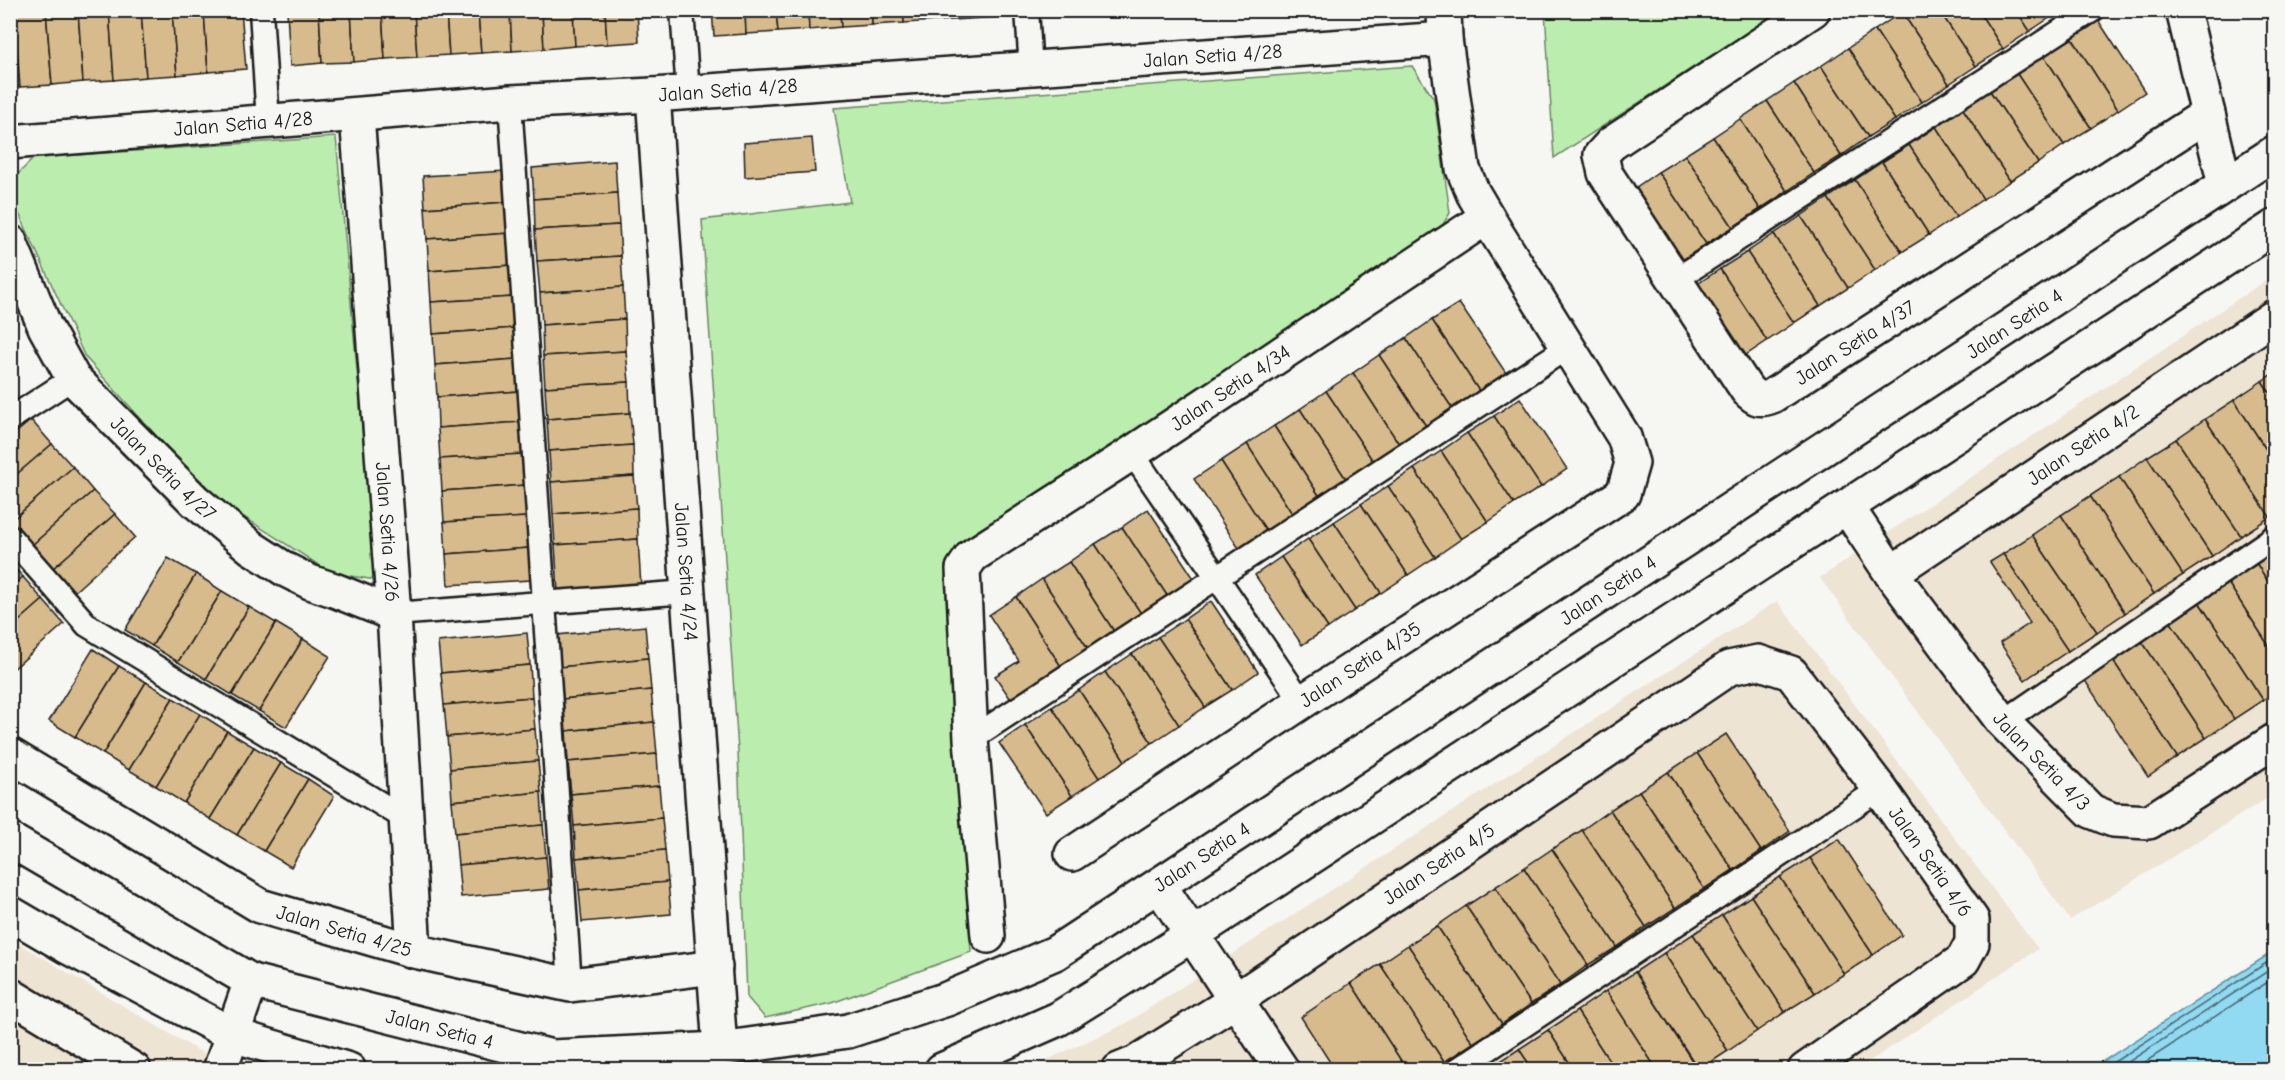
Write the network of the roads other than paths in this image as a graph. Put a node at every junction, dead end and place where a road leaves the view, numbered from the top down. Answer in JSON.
{"nodes":[{"id":1,"x":261,"y":10,"type":"edge"},
{"id":2,"x":682,"y":10,"type":"edge"},
{"id":3,"x":1027,"y":10,"type":"edge"},
{"id":4,"x":1813,"y":10,"type":"edge"},
{"id":5,"x":2093,"y":10,"type":"edge"},
{"id":6,"x":2182,"y":10,"type":"edge"},
{"id":7,"x":1445,"y":25,"type":"edge"},
{"id":8,"x":1031,"y":69,"type":"junction"},
{"id":9,"x":688,"y":92,"type":"junction"},
{"id":10,"x":653,"y":95,"type":"junction"},
{"id":11,"x":510,"y":102,"type":"junction"},
{"id":12,"x":2208,"y":114,"type":"junction"},
{"id":13,"x":357,"y":116,"type":"junction"},
{"id":14,"x":268,"y":122,"type":"junction"},
{"id":15,"x":10,"y":142,"type":"edge"},
{"id":16,"x":2274,"y":153,"type":"edge"},
{"id":17,"x":2225,"y":185,"type":"junction"},
{"id":18,"x":1487,"y":217,"type":"junction"},
{"id":19,"x":2274,"y":227,"type":"edge"},
{"id":20,"x":10,"y":242,"type":"edge"},
{"id":21,"x":1675,"y":280,"type":"junction"},
{"id":22,"x":2274,"y":317,"type":"edge"},
{"id":23,"x":1568,"y":347,"type":"junction"},
{"id":24,"x":73,"y":378,"type":"junction"},
{"id":25,"x":10,"y":419,"type":"edge"},
{"id":26,"x":1132,"y":453,"type":"junction"},
{"id":27,"x":1847,"y":507,"type":"junction"},
{"id":28,"x":10,"y":537,"type":"edge"},
{"id":29,"x":2274,"y":537,"type":"edge"},
{"id":30,"x":1891,"y":573,"type":"junction"},
{"id":31,"x":1217,"y":577,"type":"junction"},
{"id":32,"x":688,"y":592,"type":"junction"},
{"id":33,"x":544,"y":603,"type":"junction"},
{"id":34,"x":394,"y":614,"type":"junction"},
{"id":35,"x":1758,"y":662,"type":"joint"},
{"id":36,"x":1302,"y":702,"type":"junction"},
{"id":37,"x":2003,"y":722,"type":"junction"},
{"id":38,"x":970,"y":739,"type":"junction"},
{"id":39,"x":2274,"y":741,"type":"edge"},
{"id":40,"x":10,"y":755,"type":"edge"},
{"id":41,"x":1880,"y":789,"type":"junction"},
{"id":42,"x":406,"y":819,"type":"junction"},
{"id":43,"x":10,"y":840,"type":"edge"},
{"id":44,"x":1072,"y":854,"type":"dead end"},
{"id":45,"x":1160,"y":885,"type":"junction"},
{"id":46,"x":10,"y":913,"type":"edge"},
{"id":47,"x":1192,"y":934,"type":"junction"},
{"id":48,"x":988,"y":936,"type":"dead end"},
{"id":49,"x":414,"y":951,"type":"junction"},
{"id":50,"x":715,"y":967,"type":"junction"},
{"id":51,"x":251,"y":981,"type":"junction"},
{"id":52,"x":570,"y":985,"type":"junction"},
{"id":53,"x":10,"y":995,"type":"edge"},
{"id":54,"x":1236,"y":1000,"type":"junction"},
{"id":55,"x":233,"y":1035,"type":"junction"},
{"id":56,"x":720,"y":1049,"type":"junction"},
{"id":57,"x":134,"y":1070,"type":"edge"},
{"id":58,"x":220,"y":1070,"type":"edge"},
{"id":59,"x":349,"y":1070,"type":"edge"},
{"id":60,"x":942,"y":1070,"type":"edge"},
{"id":61,"x":1119,"y":1070,"type":"edge"},
{"id":62,"x":1282,"y":1070,"type":"edge"},
{"id":63,"x":1457,"y":1070,"type":"edge"},
{"id":64,"x":1805,"y":1070,"type":"edge"}],
"edges":[{"from":1,"to":14,"type":"lane"},
{"from":2,"to":9,"type":"lane"},
{"from":3,"to":8,"type":"lane"},
{"from":4,"to":21,"type":"street","name":"Jalan Setia 4/37"},
{"from":5,"to":21,"type":"lane"},
{"from":6,"to":12,"type":"street"},
{"from":7,"to":8,"type":"street","name":"Jalan Setia 4/28"},
{"from":7,"to":18,"type":"street"},
{"from":8,"to":9,"type":"street","name":"Jalan Setia 4/28"},
{"from":9,"to":10,"type":"street","name":"Jalan Setia 4/28"},
{"from":10,"to":11,"type":"street","name":"Jalan Setia 4/28"},
{"from":10,"to":32,"type":"street","name":"Jalan Setia 4/24"},
{"from":11,"to":13,"type":"street","name":"Jalan Setia 4/28"},
{"from":11,"to":33,"type":"lane"},
{"from":12,"to":17,"type":"street"},
{"from":12,"to":21,"type":"street","name":"Jalan Setia 4/37"},
{"from":13,"to":14,"type":"street","name":"Jalan Setia 4/28"},
{"from":13,"to":34,"type":"street","name":"Jalan Setia 4/26"},
{"from":14,"to":15,"type":"street","name":"Jalan Setia 4/28"},
{"from":16,"to":17,"type":"street","name":"Jalan Setia 4"},
{"from":17,"to":45,"type":"street","name":"Jalan Setia 4"},
{"from":18,"to":23,"type":"street"},
{"from":18,"to":26,"type":"street","name":"Jalan Setia 4/34"},
{"from":19,"to":27,"type":"street"},
{"from":20,"to":24,"type":"street","name":"Jalan Setia 4/27"},
{"from":22,"to":30,"type":"street","name":"Jalan Setia 4/2"},
{"from":23,"to":31,"type":"lane"},
{"from":23,"to":36,"type":"street","name":"Jalan Setia 4/35"},
{"from":24,"to":25,"type":"lane"},
{"from":24,"to":34,"type":"street","name":"Jalan Setia 4/27"},
{"from":26,"to":31,"type":"lane"},
{"from":26,"to":38,"type":"street","name":"Jalan Setia 4/34"},
{"from":27,"to":30,"type":"street","name":"Jalan Setia 4/3"},
{"from":27,"to":47,"type":"street"},
{"from":28,"to":42,"type":"lane"},
{"from":29,"to":37,"type":"lane"},
{"from":30,"to":37,"type":"street","name":"Jalan Setia 4/3"},
{"from":31,"to":36,"type":"lane"},
{"from":31,"to":38,"type":"lane"},
{"from":32,"to":33,"type":"lane"},
{"from":32,"to":50,"type":"street","name":"Jalan Setia 4/24"},
{"from":33,"to":34,"type":"lane"},
{"from":33,"to":52,"type":"lane"},
{"from":34,"to":42,"type":"street","name":"Jalan Setia 4/26"},
{"from":35,"to":41,"type":"street","name":"Jalan Setia 4/6"},
{"from":35,"to":54,"type":"street","name":"Jalan Setia 4/5"},
{"from":36,"to":44,"type":"street","name":"Jalan Setia 4/35"},
{"from":37,"to":39,"type":"street","name":"Jalan Setia 4/3"},
{"from":38,"to":48,"type":"street"},
{"from":40,"to":49,"type":"street","name":"Jalan Setia 4/25"},
{"from":41,"to":63,"type":"lane"},
{"from":41,"to":64,"type":"street","name":"Jalan Setia 4/6"},
{"from":42,"to":49,"type":"street","name":"Jalan Setia 4/26"},
{"from":43,"to":51,"type":"street","name":"Jalan Setia 4"},
{"from":45,"to":47,"type":"street"},
{"from":45,"to":56,"type":"street","name":"Jalan Setia 4"},
{"from":46,"to":55,"type":"street"},
{"from":47,"to":54,"type":"street"},
{"from":47,"to":60,"type":"street"},
{"from":49,"to":52,"type":"street","name":"Jalan Setia 4/25"},
{"from":50,"to":52,"type":"street","name":"Jalan Setia 4/25"},
{"from":50,"to":56,"type":"street","name":"Jalan Setia 4/24"},
{"from":51,"to":55,"type":"street"},
{"from":51,"to":56,"type":"street","name":"Jalan Setia 4"},
{"from":53,"to":57,"type":"street"},
{"from":54,"to":61,"type":"street","name":"Jalan Setia 4/5"},
{"from":54,"to":62,"type":"street"},
{"from":55,"to":58,"type":"street"},
{"from":55,"to":59,"type":"street"}]}
